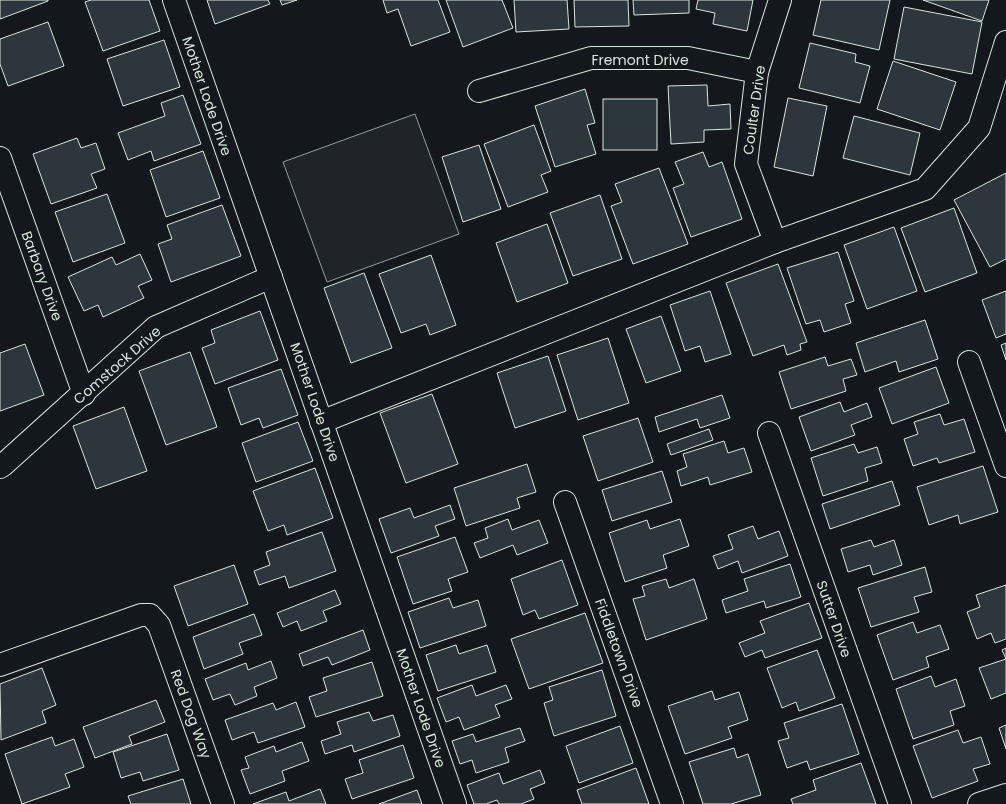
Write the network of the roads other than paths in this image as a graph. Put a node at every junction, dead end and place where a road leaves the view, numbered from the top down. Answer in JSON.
{"nodes":[{"id":1,"x":174,"y":0,"type":"edge"},
{"id":2,"x":780,"y":0,"type":"edge"},
{"id":3,"x":1006,"y":42,"type":"edge"},
{"id":4,"x":757,"y":72,"type":"junction"},
{"id":5,"x":479,"y":92,"type":"dead end"},
{"id":6,"x":0,"y":158,"type":"edge"},
{"id":7,"x":775,"y":242,"type":"junction"},
{"id":8,"x":271,"y":277,"type":"junction"},
{"id":9,"x":969,"y":362,"type":"dead end"},
{"id":10,"x":84,"y":394,"type":"junction"},
{"id":11,"x":321,"y":422,"type":"junction"},
{"id":12,"x":769,"y":433,"type":"dead end"},
{"id":13,"x":1006,"y":466,"type":"edge"},
{"id":14,"x":0,"y":467,"type":"edge"},
{"id":15,"x":565,"y":502,"type":"dead end"},
{"id":16,"x":0,"y":665,"type":"edge"},
{"id":17,"x":1006,"y":795,"type":"edge"},
{"id":18,"x":223,"y":804,"type":"edge"},
{"id":19,"x":455,"y":804,"type":"edge"},
{"id":20,"x":672,"y":804,"type":"edge"},
{"id":21,"x":900,"y":804,"type":"edge"},
{"id":22,"x":979,"y":804,"type":"edge"}],
"edges":[{"from":1,"to":8,"type":"street","name":"Mother Lode Drive"},
{"from":2,"to":4,"type":"street","name":"Coulter Drive"},
{"from":3,"to":7,"type":"street"},
{"from":4,"to":5,"type":"street","name":"Fremont Drive"},
{"from":4,"to":7,"type":"street","name":"Coulter Drive"},
{"from":6,"to":10,"type":"street","name":"Barbary Drive"},
{"from":7,"to":11,"type":"street"},
{"from":8,"to":10,"type":"street","name":"Comstock Drive"},
{"from":8,"to":11,"type":"street","name":"Mother Lode Drive"},
{"from":9,"to":13,"type":"street"},
{"from":10,"to":14,"type":"street","name":"Comstock Drive"},
{"from":11,"to":19,"type":"street","name":"Mother Lode Drive"},
{"from":12,"to":21,"type":"street","name":"Sutter Drive"},
{"from":15,"to":20,"type":"street","name":"Fiddletown Drive"},
{"from":16,"to":18,"type":"street","name":"Red Dog Way"},
{"from":17,"to":22,"type":"street"}]}
